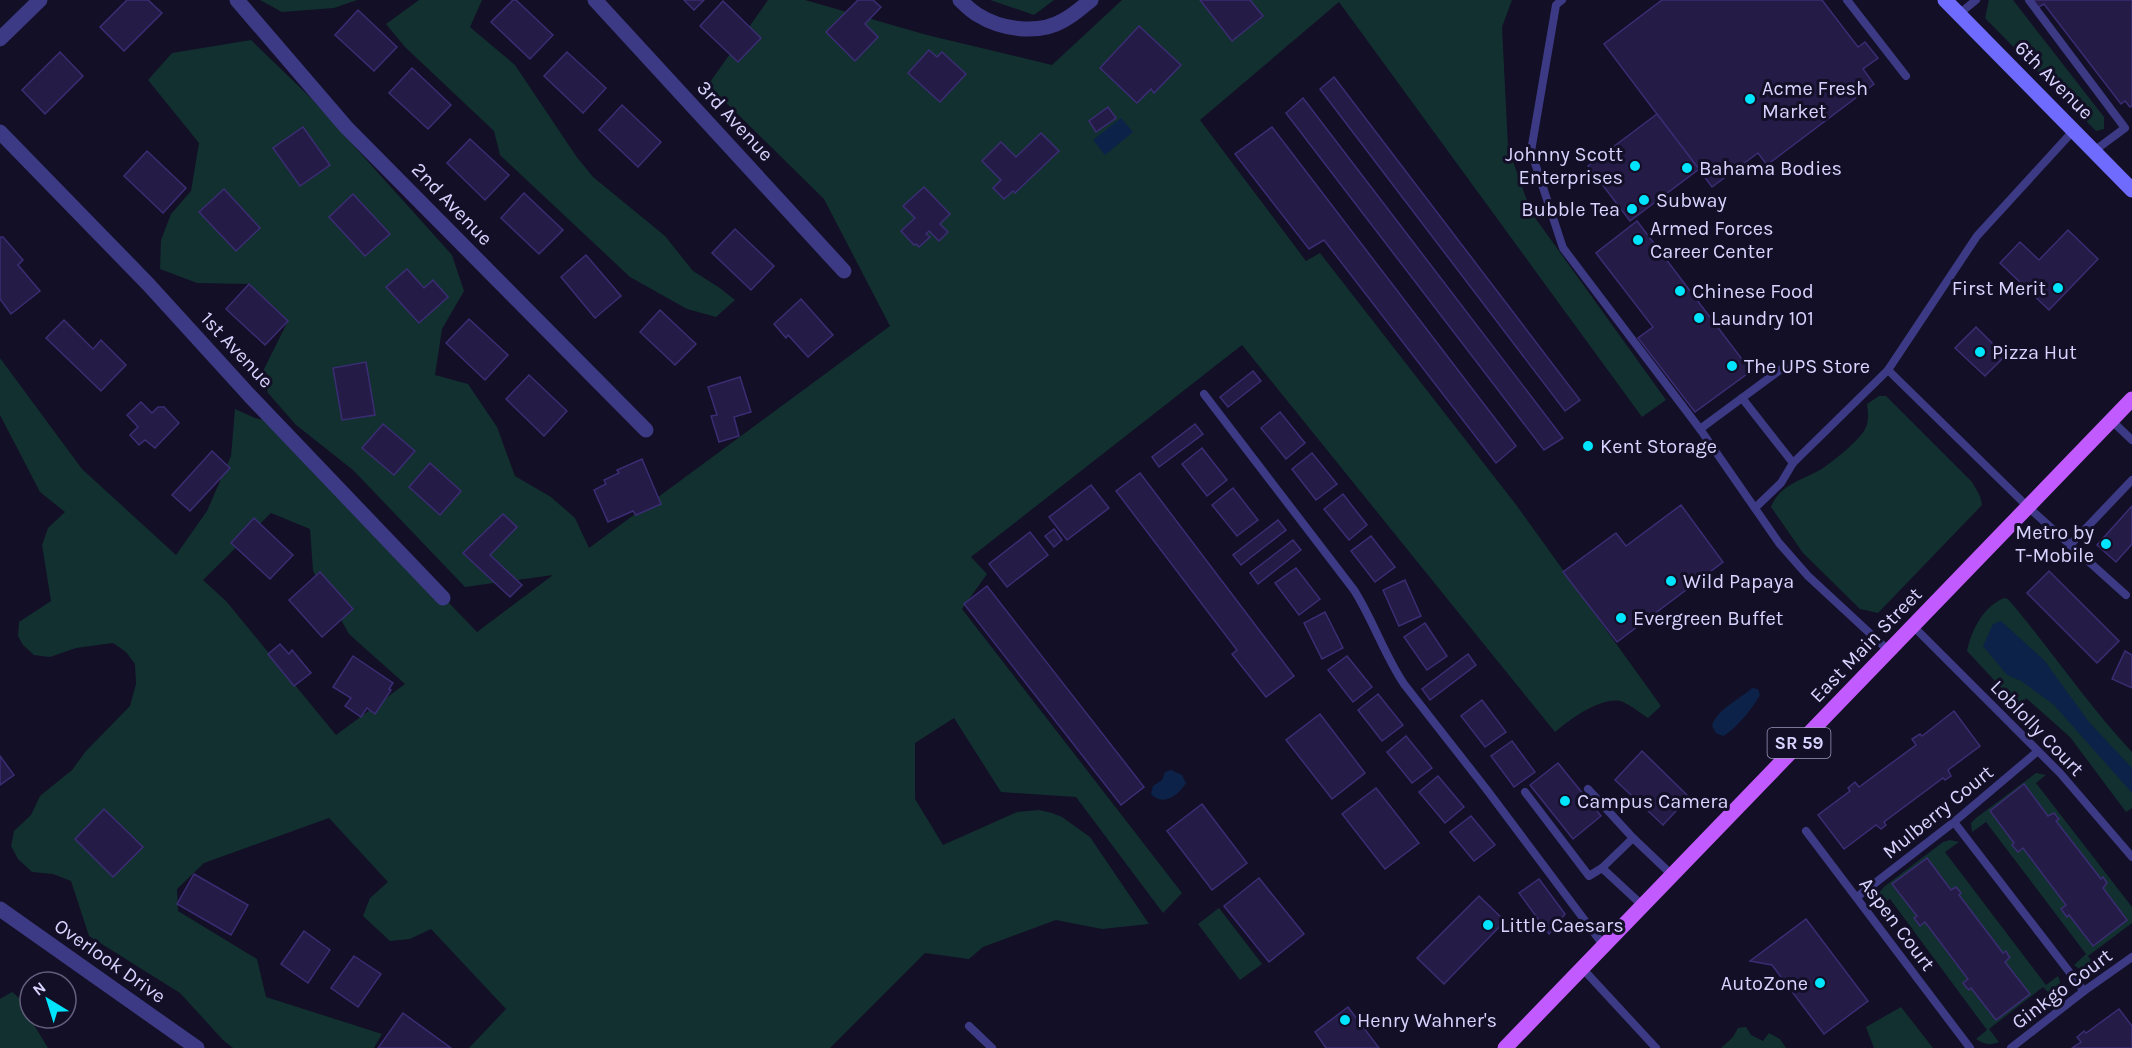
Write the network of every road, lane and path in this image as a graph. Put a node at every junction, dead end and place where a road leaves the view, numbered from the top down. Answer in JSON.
{"nodes":[{"id":1,"x":40,"y":0,"type":"edge"},
{"id":2,"x":237,"y":0,"type":"edge"},
{"id":3,"x":596,"y":0,"type":"edge"},
{"id":4,"x":960,"y":0,"type":"edge"},
{"id":5,"x":1090,"y":0,"type":"edge"},
{"id":6,"x":1562,"y":0,"type":"edge"},
{"id":7,"x":1847,"y":0,"type":"edge"},
{"id":8,"x":1945,"y":0,"type":"edge"},
{"id":9,"x":1976,"y":0,"type":"edge"},
{"id":10,"x":2029,"y":0,"type":"edge"},
{"id":11,"x":1959,"y":14,"type":"junction"},
{"id":12,"x":0,"y":39,"type":"edge"},
{"id":13,"x":1906,"y":76,"type":"dead end"},
{"id":14,"x":2074,"y":130,"type":"junction"},
{"id":15,"x":0,"y":132,"type":"edge"},
{"id":16,"x":2094,"y":151,"type":"junction"},
{"id":17,"x":2132,"y":189,"type":"edge"},
{"id":18,"x":844,"y":271,"type":"dead end"},
{"id":19,"x":1784,"y":367,"type":"dead end"},
{"id":20,"x":1888,"y":370,"type":"junction"},
{"id":21,"x":1204,"y":394,"type":"dead end"},
{"id":22,"x":1742,"y":398,"type":"junction"},
{"id":23,"x":2132,"y":399,"type":"edge"},
{"id":24,"x":2112,"y":421,"type":"junction"},
{"id":25,"x":1700,"y":429,"type":"junction"},
{"id":26,"x":646,"y":430,"type":"dead end"},
{"id":27,"x":2132,"y":440,"type":"edge"},
{"id":28,"x":1793,"y":463,"type":"junction"},
{"id":29,"x":2132,"y":480,"type":"edge"},
{"id":30,"x":2028,"y":507,"type":"junction"},
{"id":31,"x":1755,"y":508,"type":"junction"},
{"id":32,"x":2070,"y":545,"type":"junction"},
{"id":33,"x":2126,"y":595,"type":"dead end"},
{"id":34,"x":443,"y":598,"type":"dead end"},
{"id":35,"x":1913,"y":626,"type":"junction"},
{"id":36,"x":1889,"y":651,"type":"junction"},
{"id":37,"x":2038,"y":751,"type":"junction"},
{"id":38,"x":1588,"y":789,"type":"dead end"},
{"id":39,"x":1525,"y":792,"type":"dead end"},
{"id":40,"x":1954,"y":822,"type":"junction"},
{"id":41,"x":1806,"y":831,"type":"dead end"},
{"id":42,"x":1633,"y":838,"type":"junction"},
{"id":43,"x":2131,"y":853,"type":"edge"},
{"id":44,"x":1602,"y":868,"type":"junction"},
{"id":45,"x":1672,"y":875,"type":"junction"},
{"id":46,"x":1857,"y":897,"type":"junction"},
{"id":47,"x":1643,"y":906,"type":"junction"},
{"id":48,"x":0,"y":909,"type":"edge"},
{"id":49,"x":1604,"y":946,"type":"junction"},
{"id":50,"x":2132,"y":957,"type":"edge"},
{"id":51,"x":1582,"y":968,"type":"junction"},
{"id":52,"x":2084,"y":991,"type":"junction"},
{"id":53,"x":969,"y":1026,"type":"dead end"},
{"id":54,"x":197,"y":1048,"type":"edge"},
{"id":55,"x":992,"y":1048,"type":"edge"},
{"id":56,"x":1505,"y":1048,"type":"edge"},
{"id":57,"x":1656,"y":1048,"type":"edge"},
{"id":58,"x":1971,"y":1048,"type":"edge"},
{"id":59,"x":2011,"y":1048,"type":"edge"}],
"edges":[{"from":1,"to":12,"type":"street"},
{"from":2,"to":26,"type":"street","name":"2nd Avenue"},
{"from":3,"to":18,"type":"street","name":"3rd Avenue"},
{"from":4,"to":5,"type":"street"},
{"from":6,"to":25,"type":"lane"},
{"from":7,"to":13,"type":"lane"},
{"from":8,"to":11,"type":"street","name":"6th Avenue"},
{"from":9,"to":11,"type":"lane"},
{"from":10,"to":16,"type":"lane"},
{"from":11,"to":14,"type":"street","name":"6th Avenue"},
{"from":14,"to":16,"type":"street","name":"6th Avenue"},
{"from":14,"to":20,"type":"lane"},
{"from":15,"to":34,"type":"street","name":"1st Avenue"},
{"from":16,"to":17,"type":"street","name":"6th Avenue"},
{"from":19,"to":22,"type":"lane"},
{"from":20,"to":28,"type":"lane"},
{"from":20,"to":30,"type":"lane"},
{"from":21,"to":49,"type":"lane"},
{"from":22,"to":25,"type":"lane"},
{"from":22,"to":28,"type":"lane"},
{"from":23,"to":24,"type":"main road","name":"East Main Street","number":"SR 59"},
{"from":24,"to":27,"type":"lane"},
{"from":24,"to":30,"type":"main road","name":"East Main Street","number":"SR 59"},
{"from":25,"to":31,"type":"lane"},
{"from":28,"to":31,"type":"lane"},
{"from":29,"to":32,"type":"lane"},
{"from":30,"to":32,"type":"lane"},
{"from":30,"to":35,"type":"main road","name":"East Main Street","number":"SR 59"},
{"from":31,"to":36,"type":"lane"},
{"from":32,"to":33,"type":"lane"},
{"from":35,"to":36,"type":"main road","name":"East Main Street","number":"SR 59"},
{"from":35,"to":37,"type":"lane","name":"Loblolly Court"},
{"from":36,"to":45,"type":"main road","name":"East Main Street","number":"SR 59"},
{"from":37,"to":40,"type":"lane","name":"Mulberry Court"},
{"from":37,"to":43,"type":"lane","name":"Loblolly Court"},
{"from":38,"to":42,"type":"lane"},
{"from":39,"to":44,"type":"lane"},
{"from":40,"to":46,"type":"lane","name":"Mulberry Court"},
{"from":40,"to":52,"type":"lane"},
{"from":41,"to":46,"type":"lane","name":"Aspen Court"},
{"from":42,"to":44,"type":"lane"},
{"from":42,"to":45,"type":"lane"},
{"from":44,"to":47,"type":"lane"},
{"from":45,"to":47,"type":"main road","name":"East Main Street","number":"SR 59"},
{"from":46,"to":58,"type":"lane","name":"Aspen Court"},
{"from":47,"to":49,"type":"main road","name":"East Main Street","number":"SR 59"},
{"from":48,"to":54,"type":"street","name":"Overlook Drive"},
{"from":49,"to":51,"type":"main road","name":"East Main Street","number":"SR 59"},
{"from":50,"to":52,"type":"lane","name":"Ginkgo Court"},
{"from":51,"to":56,"type":"main road","name":"East Main Street","number":"SR 59"},
{"from":51,"to":57,"type":"lane"},
{"from":52,"to":59,"type":"lane","name":"Ginkgo Court"},
{"from":53,"to":55,"type":"lane"}]}
